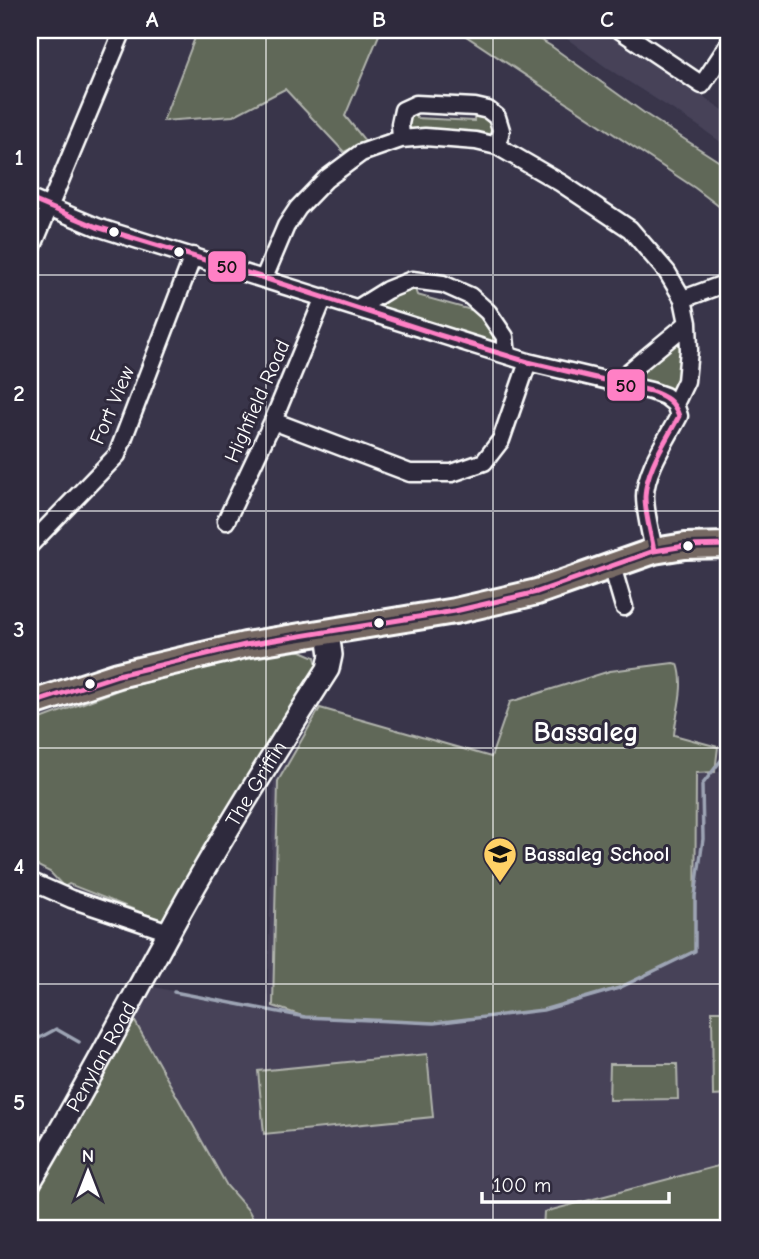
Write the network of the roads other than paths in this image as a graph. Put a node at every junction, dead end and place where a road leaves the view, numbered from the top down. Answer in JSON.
{"nodes":[{"id":1,"x":123,"y":30,"type":"edge"},
{"id":2,"x":620,"y":30,"type":"edge"},
{"id":3,"x":643,"y":36,"type":"edge"},
{"id":4,"x":729,"y":44,"type":"edge"},
{"id":5,"x":401,"y":139,"type":"junction"},
{"id":6,"x":498,"y":146,"type":"junction"},
{"id":7,"x":30,"y":200,"type":"edge"},
{"id":8,"x":48,"y":207,"type":"junction"},
{"id":9,"x":30,"y":253,"type":"edge"},
{"id":10,"x":193,"y":256,"type":"junction"},
{"id":11,"x":264,"y":278,"type":"junction"},
{"id":12,"x":729,"y":285,"type":"edge"},
{"id":13,"x":324,"y":297,"type":"junction"},
{"id":14,"x":683,"y":299,"type":"junction"},
{"id":15,"x":358,"y":308,"type":"junction"},
{"id":16,"x":688,"y":323,"type":"junction"},
{"id":17,"x":507,"y":355,"type":"junction"},
{"id":18,"x":528,"y":362,"type":"junction"},
{"id":19,"x":614,"y":384,"type":"junction"},
{"id":20,"x":675,"y":404,"type":"junction"},
{"id":21,"x":273,"y":421,"type":"junction"},
{"id":22,"x":226,"y":521,"type":"dead end"},
{"id":23,"x":30,"y":545,"type":"edge"},
{"id":24,"x":729,"y":545,"type":"edge"},
{"id":25,"x":654,"y":551,"type":"junction"},
{"id":26,"x":612,"y":566,"type":"junction"},
{"id":27,"x":624,"y":607,"type":"dead end"},
{"id":28,"x":328,"y":632,"type":"junction"},
{"id":29,"x":30,"y":704,"type":"edge"},
{"id":30,"x":30,"y":881,"type":"edge"},
{"id":31,"x":169,"y":932,"type":"junction"},
{"id":32,"x":30,"y":1182,"type":"edge"}],
"edges":[{"from":1,"to":8,"type":"street"},
{"from":2,"to":3,"type":"street"},
{"from":3,"to":4,"type":"street"},
{"from":5,"to":6,"type":"street"},
{"from":5,"to":6,"type":"street"},
{"from":5,"to":11,"type":"street"},
{"from":6,"to":14,"type":"street"},
{"from":7,"to":8,"type":"street"},
{"from":8,"to":9,"type":"street"},
{"from":8,"to":10,"type":"street"},
{"from":10,"to":11,"type":"street"},
{"from":10,"to":23,"type":"street","name":"Fort View"},
{"from":11,"to":13,"type":"street"},
{"from":12,"to":14,"type":"street"},
{"from":13,"to":15,"type":"street"},
{"from":13,"to":21,"type":"street","name":"Highfield Road"},
{"from":14,"to":16,"type":"street"},
{"from":15,"to":17,"type":"street"},
{"from":15,"to":17,"type":"street"},
{"from":16,"to":19,"type":"street"},
{"from":16,"to":20,"type":"street"},
{"from":17,"to":18,"type":"street"},
{"from":18,"to":19,"type":"street"},
{"from":18,"to":21,"type":"street"},
{"from":19,"to":20,"type":"street"},
{"from":20,"to":25,"type":"street"},
{"from":21,"to":22,"type":"street","name":"Highfield Road"},
{"from":24,"to":25,"type":"main road"},
{"from":25,"to":26,"type":"main road"},
{"from":26,"to":27,"type":"street"},
{"from":26,"to":28,"type":"main road"},
{"from":28,"to":29,"type":"main road"},
{"from":28,"to":31,"type":"street","name":"The Griffin"},
{"from":30,"to":31,"type":"street"},
{"from":31,"to":32,"type":"street","name":"Penylan Road"}]}
